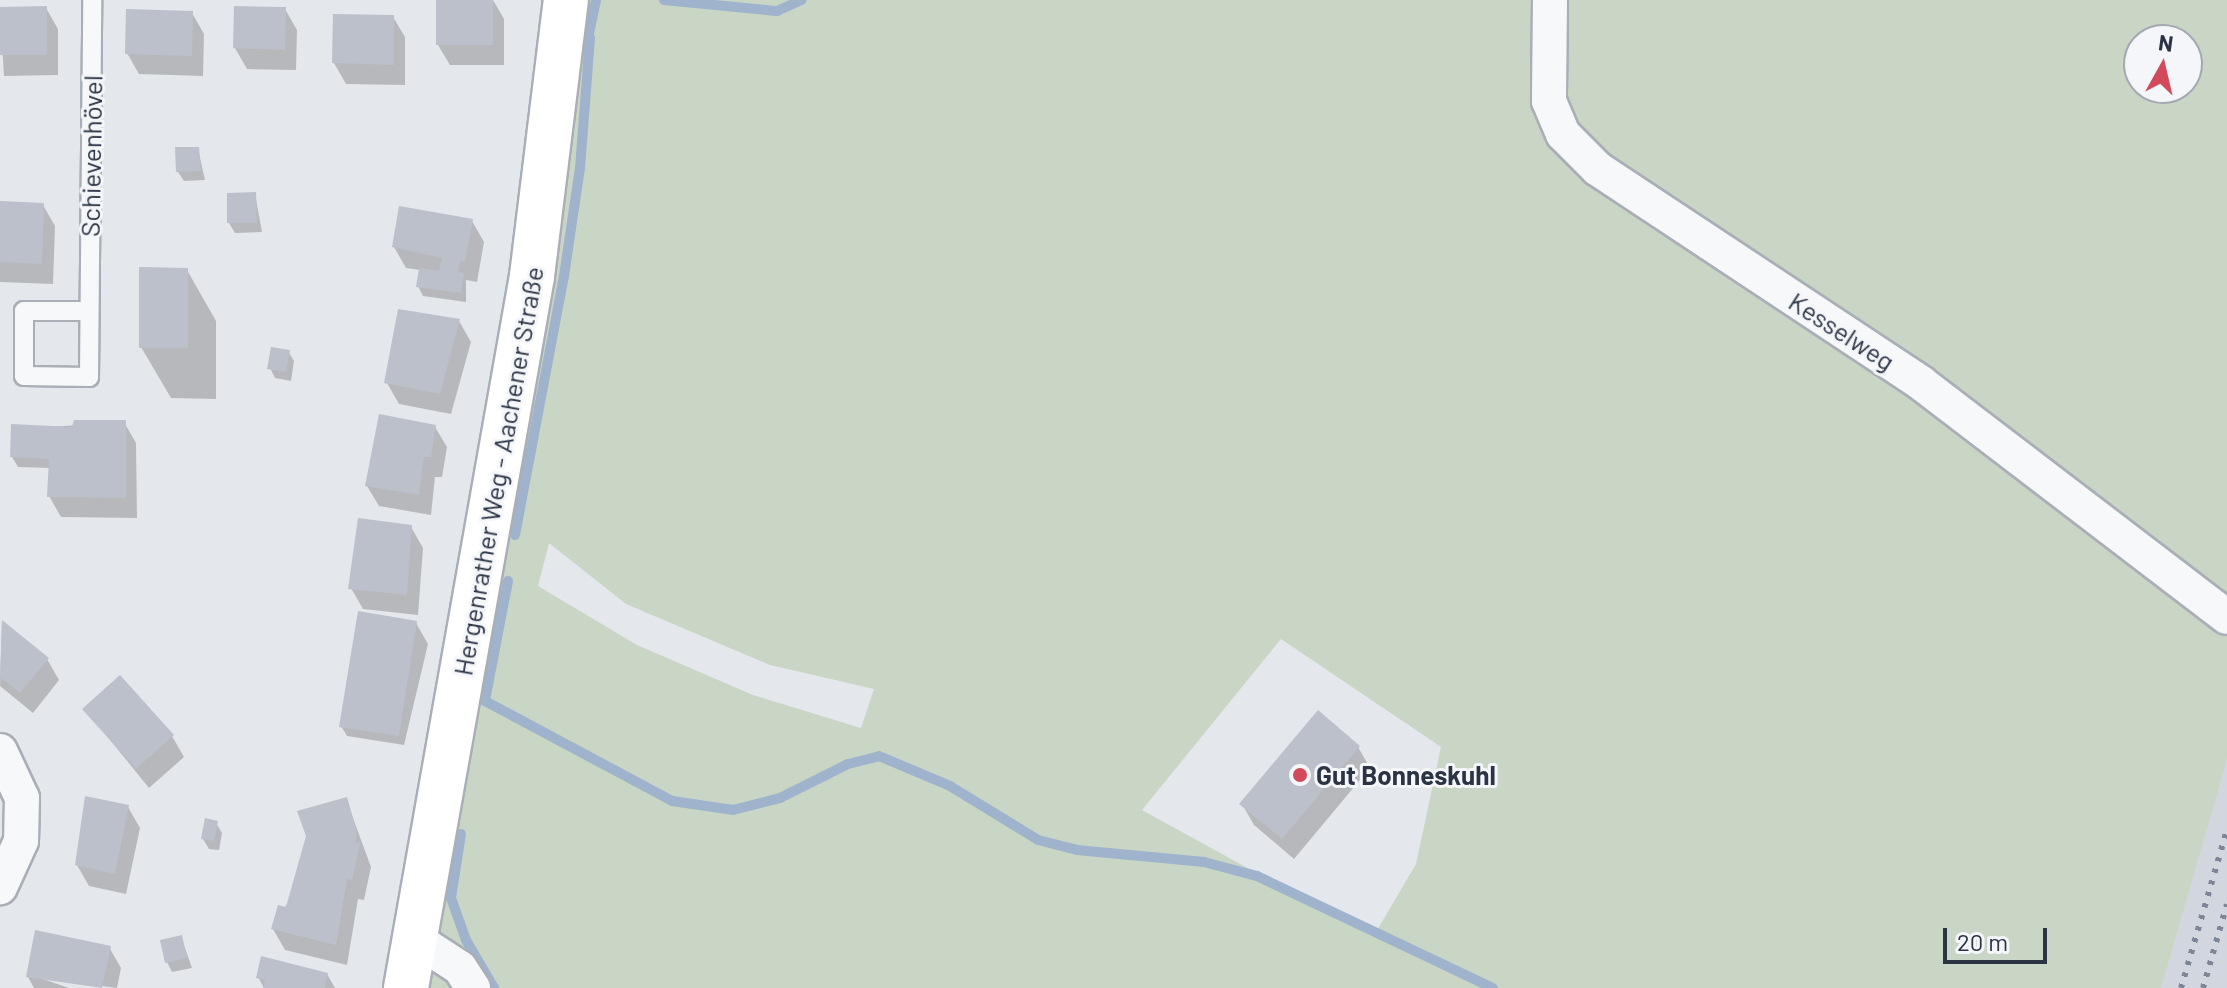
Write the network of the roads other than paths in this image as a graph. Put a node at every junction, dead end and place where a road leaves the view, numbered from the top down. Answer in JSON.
{"nodes":[{"id":1,"x":92,"y":0,"type":"edge"},
{"id":2,"x":566,"y":0,"type":"edge"},
{"id":3,"x":1550,"y":0,"type":"edge"},
{"id":4,"x":89,"y":311,"type":"junction"},
{"id":5,"x":2227,"y":617,"type":"edge"},
{"id":6,"x":0,"y":751,"type":"edge"},
{"id":7,"x":0,"y":887,"type":"edge"},
{"id":8,"x":417,"y":940,"type":"junction"},
{"id":9,"x":406,"y":988,"type":"edge"},
{"id":10,"x":473,"y":988,"type":"edge"}],
"edges":[{"from":1,"to":4,"type":"lane","name":"Schievenhövel"},
{"from":2,"to":8,"type":"street","name":"Hergenrather Weg - Aachener Straße"},
{"from":3,"to":5,"type":"street","name":"Kesselweg"},
{"from":4,"to":4,"type":"lane","name":"Schievenhövel"},
{"from":6,"to":7,"type":"street"},
{"from":8,"to":9,"type":"street","name":"Hergenrather Weg - Aachener Straße"},
{"from":8,"to":10,"type":"street"}]}
